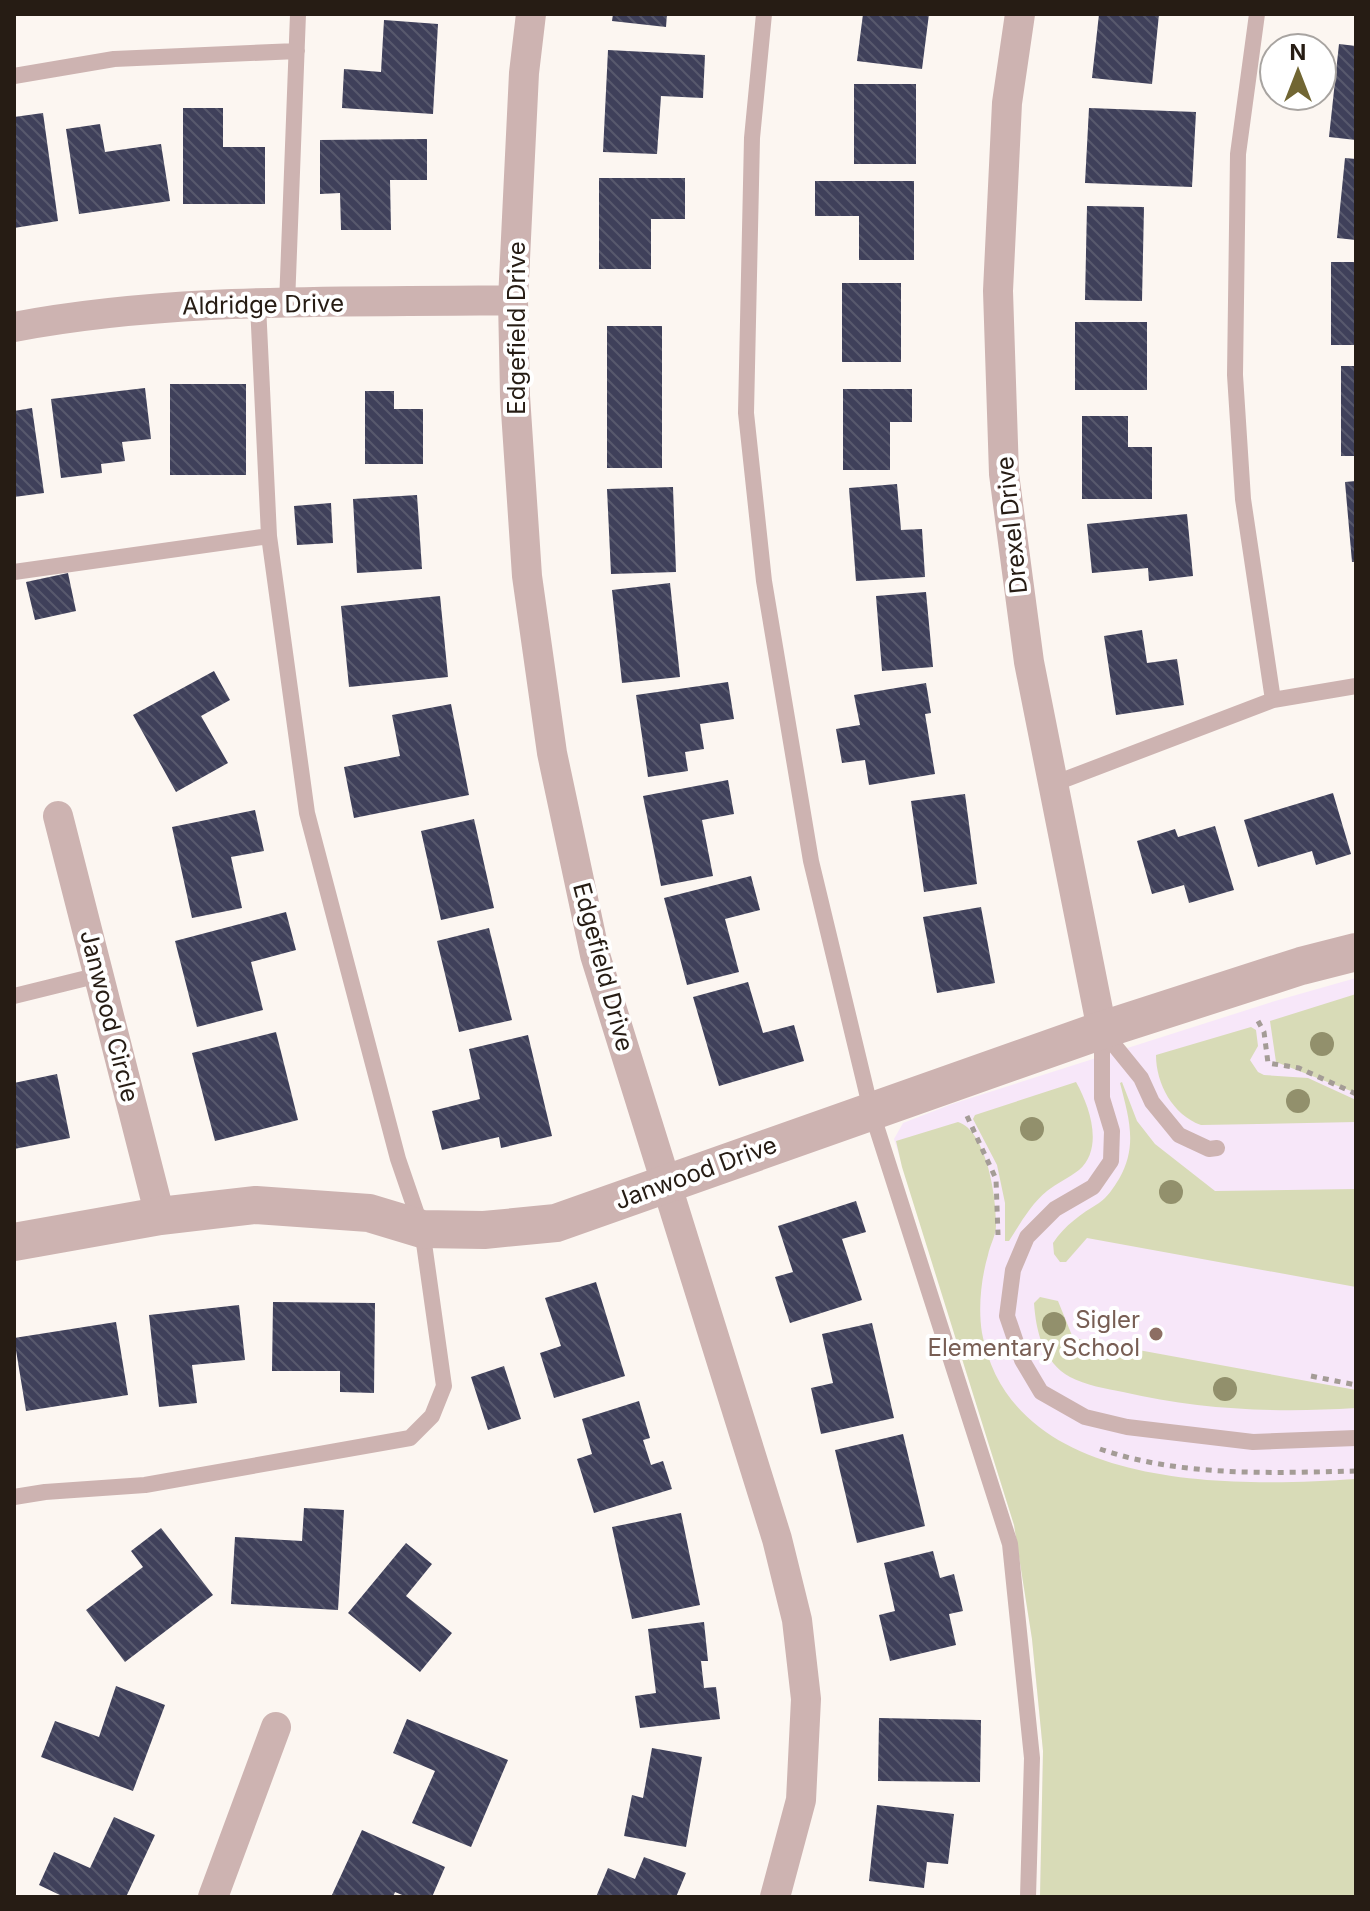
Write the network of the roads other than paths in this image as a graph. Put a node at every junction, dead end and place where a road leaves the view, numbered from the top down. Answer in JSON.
{"nodes":[{"id":1,"x":298,"y":14,"type":"edge"},
{"id":2,"x":531,"y":14,"type":"edge"},
{"id":3,"x":764,"y":14,"type":"edge"},
{"id":4,"x":1020,"y":14,"type":"edge"},
{"id":5,"x":1257,"y":14,"type":"edge"},
{"id":6,"x":297,"y":51,"type":"junction"},
{"id":7,"x":14,"y":76,"type":"edge"},
{"id":8,"x":513,"y":300,"type":"junction"},
{"id":9,"x":272,"y":304,"type":"junction"},
{"id":10,"x":14,"y":327,"type":"edge"},
{"id":11,"x":269,"y":536,"type":"junction"},
{"id":12,"x":14,"y":572,"type":"edge"},
{"id":13,"x":1356,"y":686,"type":"edge"},
{"id":14,"x":1273,"y":700,"type":"junction"},
{"id":15,"x":1053,"y":784,"type":"junction"},
{"id":16,"x":58,"y":816,"type":"dead end"},
{"id":17,"x":1356,"y":952,"type":"edge"},
{"id":18,"x":99,"y":975,"type":"junction"},
{"id":19,"x":14,"y":996,"type":"edge"},
{"id":20,"x":1102,"y":1030,"type":"junction"},
{"id":21,"x":871,"y":1110,"type":"junction"},
{"id":22,"x":1217,"y":1148,"type":"dead end"},
{"id":23,"x":666,"y":1183,"type":"junction"},
{"id":24,"x":160,"y":1216,"type":"junction"},
{"id":25,"x":422,"y":1229,"type":"junction"},
{"id":26,"x":14,"y":1242,"type":"edge"},
{"id":27,"x":1356,"y":1438,"type":"edge"},
{"id":28,"x":14,"y":1497,"type":"edge"},
{"id":29,"x":276,"y":1727,"type":"dead end"},
{"id":30,"x":213,"y":1897,"type":"edge"},
{"id":31,"x":775,"y":1897,"type":"edge"},
{"id":32,"x":1028,"y":1897,"type":"edge"}],
"edges":[{"from":1,"to":6,"type":"lane"},
{"from":2,"to":8,"type":"street","name":"Edgefield Drive"},
{"from":3,"to":21,"type":"lane"},
{"from":4,"to":15,"type":"street","name":"Drexel Drive"},
{"from":5,"to":14,"type":"lane"},
{"from":6,"to":7,"type":"lane"},
{"from":6,"to":9,"type":"lane"},
{"from":8,"to":9,"type":"street","name":"Aldridge Drive"},
{"from":8,"to":23,"type":"street","name":"Edgefield Drive"},
{"from":9,"to":10,"type":"street","name":"Aldridge Drive"},
{"from":9,"to":11,"type":"lane"},
{"from":11,"to":12,"type":"lane"},
{"from":11,"to":25,"type":"lane"},
{"from":13,"to":14,"type":"lane"},
{"from":14,"to":15,"type":"lane"},
{"from":15,"to":20,"type":"street","name":"Drexel Drive"},
{"from":16,"to":18,"type":"street","name":"Janwood Circle"},
{"from":17,"to":20,"type":"street","name":"Janwood Drive"},
{"from":18,"to":19,"type":"lane"},
{"from":18,"to":24,"type":"street","name":"Janwood Circle"},
{"from":20,"to":21,"type":"street","name":"Janwood Drive"},
{"from":20,"to":22,"type":"lane"},
{"from":20,"to":27,"type":"lane"},
{"from":21,"to":23,"type":"street","name":"Janwood Drive"},
{"from":21,"to":32,"type":"lane"},
{"from":23,"to":25,"type":"street","name":"Janwood Drive"},
{"from":23,"to":31,"type":"street","name":"Edgefield Drive"},
{"from":24,"to":25,"type":"street","name":"Janwood Drive"},
{"from":24,"to":26,"type":"street","name":"Janwood Drive"},
{"from":25,"to":28,"type":"lane"},
{"from":29,"to":30,"type":"street"}]}
